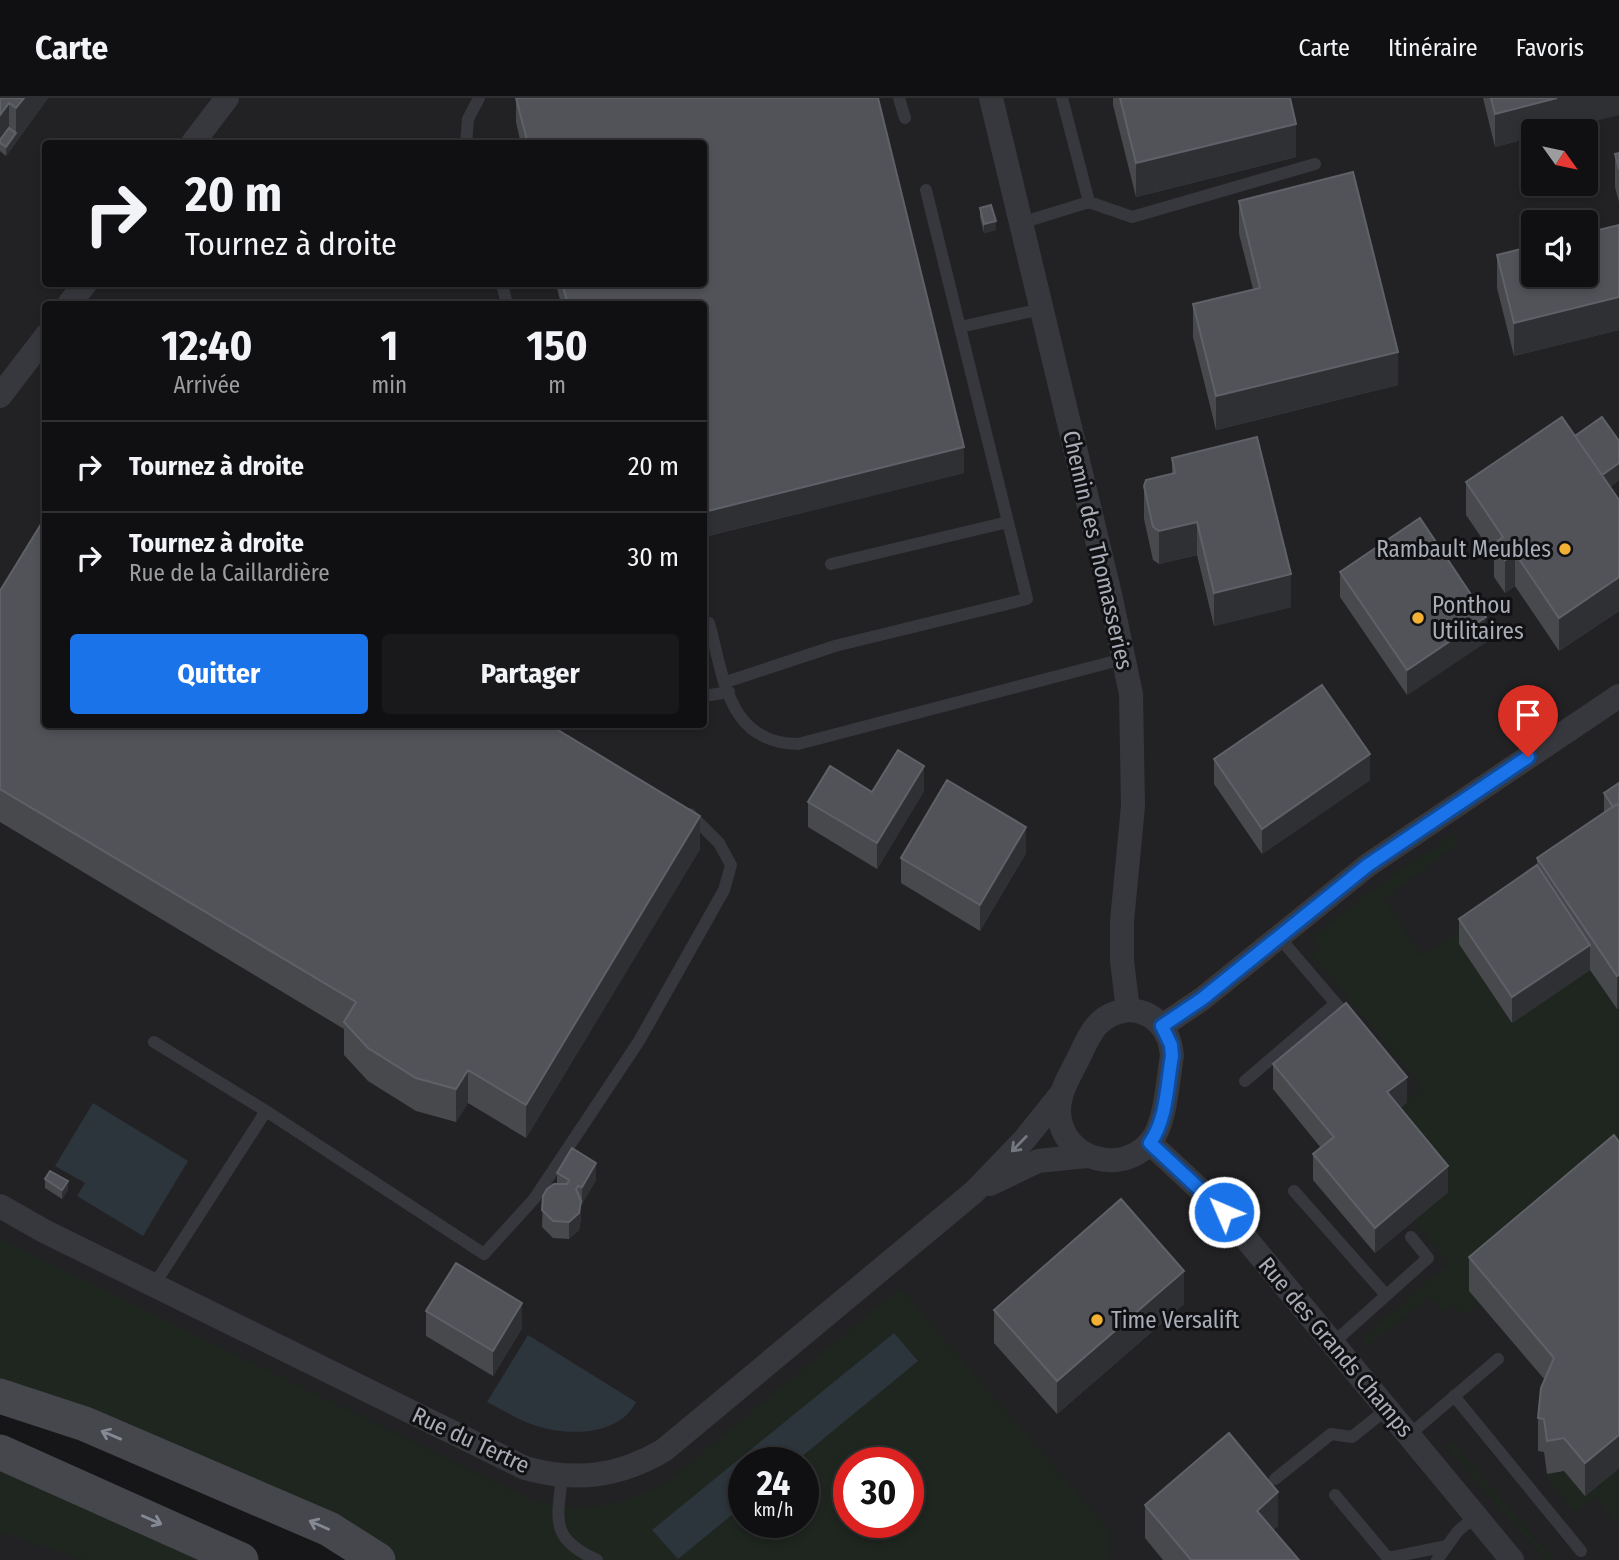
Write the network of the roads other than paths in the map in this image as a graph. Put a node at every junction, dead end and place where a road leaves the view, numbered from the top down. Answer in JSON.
{"nodes":[{"id":1,"x":227,"y":98,"type":"edge"},
{"id":2,"x":478,"y":98,"type":"edge"},
{"id":3,"x":899,"y":98,"type":"edge"},
{"id":4,"x":991,"y":98,"type":"edge"},
{"id":5,"x":1062,"y":98,"type":"edge"},
{"id":6,"x":905,"y":118,"type":"dead end"},
{"id":7,"x":195,"y":140,"type":"edge"},
{"id":8,"x":466,"y":140,"type":"edge"},
{"id":9,"x":1315,"y":164,"type":"dead end"},
{"id":10,"x":926,"y":190,"type":"dead end"},
{"id":11,"x":1089,"y":202,"type":"junction"},
{"id":12,"x":1020,"y":223,"type":"junction"},
{"id":13,"x":83,"y":287,"type":"edge"},
{"id":14,"x":71,"y":301,"type":"edge"},
{"id":15,"x":1041,"y":309,"type":"junction"},
{"id":16,"x":960,"y":327,"type":"junction"},
{"id":17,"x":42,"y":341,"type":"edge"},
{"id":18,"x":0,"y":396,"type":"edge"},
{"id":19,"x":1008,"y":522,"type":"junction"},
{"id":20,"x":831,"y":564,"type":"dead end"},
{"id":21,"x":709,"y":622,"type":"dead end"},
{"id":22,"x":1123,"y":659,"type":"junction"},
{"id":23,"x":727,"y":687,"type":"junction"},
{"id":24,"x":707,"y":695,"type":"edge"},
{"id":25,"x":1619,"y":696,"type":"edge"},
{"id":26,"x":676,"y":805,"type":"edge"},
{"id":27,"x":1278,"y":936,"type":"junction"},
{"id":28,"x":1335,"y":1003,"type":"junction"},
{"id":29,"x":1128,"y":1010,"type":"junction"},
{"id":30,"x":1162,"y":1026,"type":"junction"},
{"id":31,"x":1359,"y":1030,"type":"edge"},
{"id":32,"x":155,"y":1042,"type":"dead end"},
{"id":33,"x":1245,"y":1081,"type":"dead end"},
{"id":34,"x":1061,"y":1094,"type":"junction"},
{"id":35,"x":266,"y":1111,"type":"junction"},
{"id":36,"x":1150,"y":1143,"type":"junction"},
{"id":37,"x":1087,"y":1156,"type":"junction"},
{"id":38,"x":1294,"y":1191,"type":"dead end"},
{"id":39,"x":974,"y":1192,"type":"junction"},
{"id":40,"x":0,"y":1206,"type":"edge"},
{"id":41,"x":1411,"y":1237,"type":"dead end"},
{"id":42,"x":153,"y":1285,"type":"junction"},
{"id":43,"x":1386,"y":1295,"type":"junction"},
{"id":44,"x":1333,"y":1343,"type":"junction"},
{"id":45,"x":1498,"y":1359,"type":"dead end"},
{"id":46,"x":0,"y":1396,"type":"edge"},
{"id":47,"x":1454,"y":1396,"type":"junction"},
{"id":48,"x":1387,"y":1409,"type":"junction"},
{"id":49,"x":1409,"y":1435,"type":"junction"},
{"id":50,"x":0,"y":1452,"type":"edge"},
{"id":51,"x":562,"y":1476,"type":"junction"},
{"id":52,"x":1276,"y":1479,"type":"dead end"},
{"id":53,"x":1335,"y":1495,"type":"dead end"},
{"id":54,"x":1476,"y":1516,"type":"junction"},
{"id":55,"x":1447,"y":1546,"type":"junction"},
{"id":56,"x":1581,"y":1551,"type":"dead end"},
{"id":57,"x":1386,"y":1559,"type":"edge"},
{"id":58,"x":1511,"y":1559,"type":"edge"},
{"id":59,"x":241,"y":1560,"type":"edge"},
{"id":60,"x":378,"y":1560,"type":"edge"},
{"id":61,"x":597,"y":1560,"type":"edge"},
{"id":62,"x":1437,"y":1560,"type":"edge"}],
"edges":[{"from":1,"to":7,"type":"street"},
{"from":2,"to":8,"type":"lane"},
{"from":3,"to":6,"type":"lane"},
{"from":4,"to":12,"type":"street","name":"Chemin des Thomasseries"},
{"from":5,"to":11,"type":"lane"},
{"from":9,"to":11,"type":"lane"},
{"from":10,"to":16,"type":"lane"},
{"from":11,"to":12,"type":"lane"},
{"from":12,"to":15,"type":"street","name":"Chemin des Thomasseries"},
{"from":13,"to":14,"type":"street"},
{"from":15,"to":16,"type":"lane"},
{"from":15,"to":22,"type":"street","name":"Chemin des Thomasseries"},
{"from":16,"to":19,"type":"lane"},
{"from":17,"to":18,"type":"street"},
{"from":19,"to":20,"type":"lane"},
{"from":19,"to":23,"type":"lane"},
{"from":21,"to":23,"type":"lane"},
{"from":22,"to":23,"type":"lane"},
{"from":22,"to":29,"type":"street","name":"Chemin des Thomasseries"},
{"from":23,"to":24,"type":"lane"},
{"from":25,"to":27,"type":"street"},
{"from":26,"to":35,"type":"lane"},
{"from":27,"to":28,"type":"lane"},
{"from":27,"to":30,"type":"street"},
{"from":28,"to":31,"type":"lane"},
{"from":28,"to":33,"type":"lane"},
{"from":29,"to":30,"type":"street"},
{"from":29,"to":34,"type":"street"},
{"from":30,"to":36,"type":"street"},
{"from":32,"to":35,"type":"lane"},
{"from":34,"to":37,"type":"street"},
{"from":34,"to":39,"type":"street","name":"Rue du Tertre","one_way":true},
{"from":35,"to":42,"type":"lane"},
{"from":36,"to":37,"type":"street"},
{"from":36,"to":44,"type":"street","name":"Rue des Grands Champs"},
{"from":37,"to":39,"type":"street","name":"Rue du Tertre"},
{"from":38,"to":43,"type":"lane"},
{"from":39,"to":51,"type":"street","name":"Rue du Tertre"},
{"from":40,"to":42,"type":"street","name":"Rue du Tertre"},
{"from":41,"to":43,"type":"lane"},
{"from":42,"to":51,"type":"street","name":"Rue du Tertre"},
{"from":43,"to":44,"type":"lane"},
{"from":44,"to":48,"type":"street","name":"Rue des Grands Champs"},
{"from":45,"to":47,"type":"lane"},
{"from":60,"to":46,"type":"main road","one_way":true},
{"from":47,"to":49,"type":"lane"},
{"from":47,"to":56,"type":"lane"},
{"from":48,"to":49,"type":"street","name":"Rue des Grands Champs"},
{"from":48,"to":52,"type":"lane"},
{"from":49,"to":54,"type":"street","name":"Rue des Grands Champs"},
{"from":50,"to":59,"type":"main road","one_way":true},
{"from":51,"to":61,"type":"lane"},
{"from":53,"to":57,"type":"lane"},
{"from":54,"to":55,"type":"lane"},
{"from":54,"to":58,"type":"street","name":"Rue des Grands Champs"},
{"from":55,"to":57,"type":"lane"},
{"from":55,"to":62,"type":"lane"}]}
